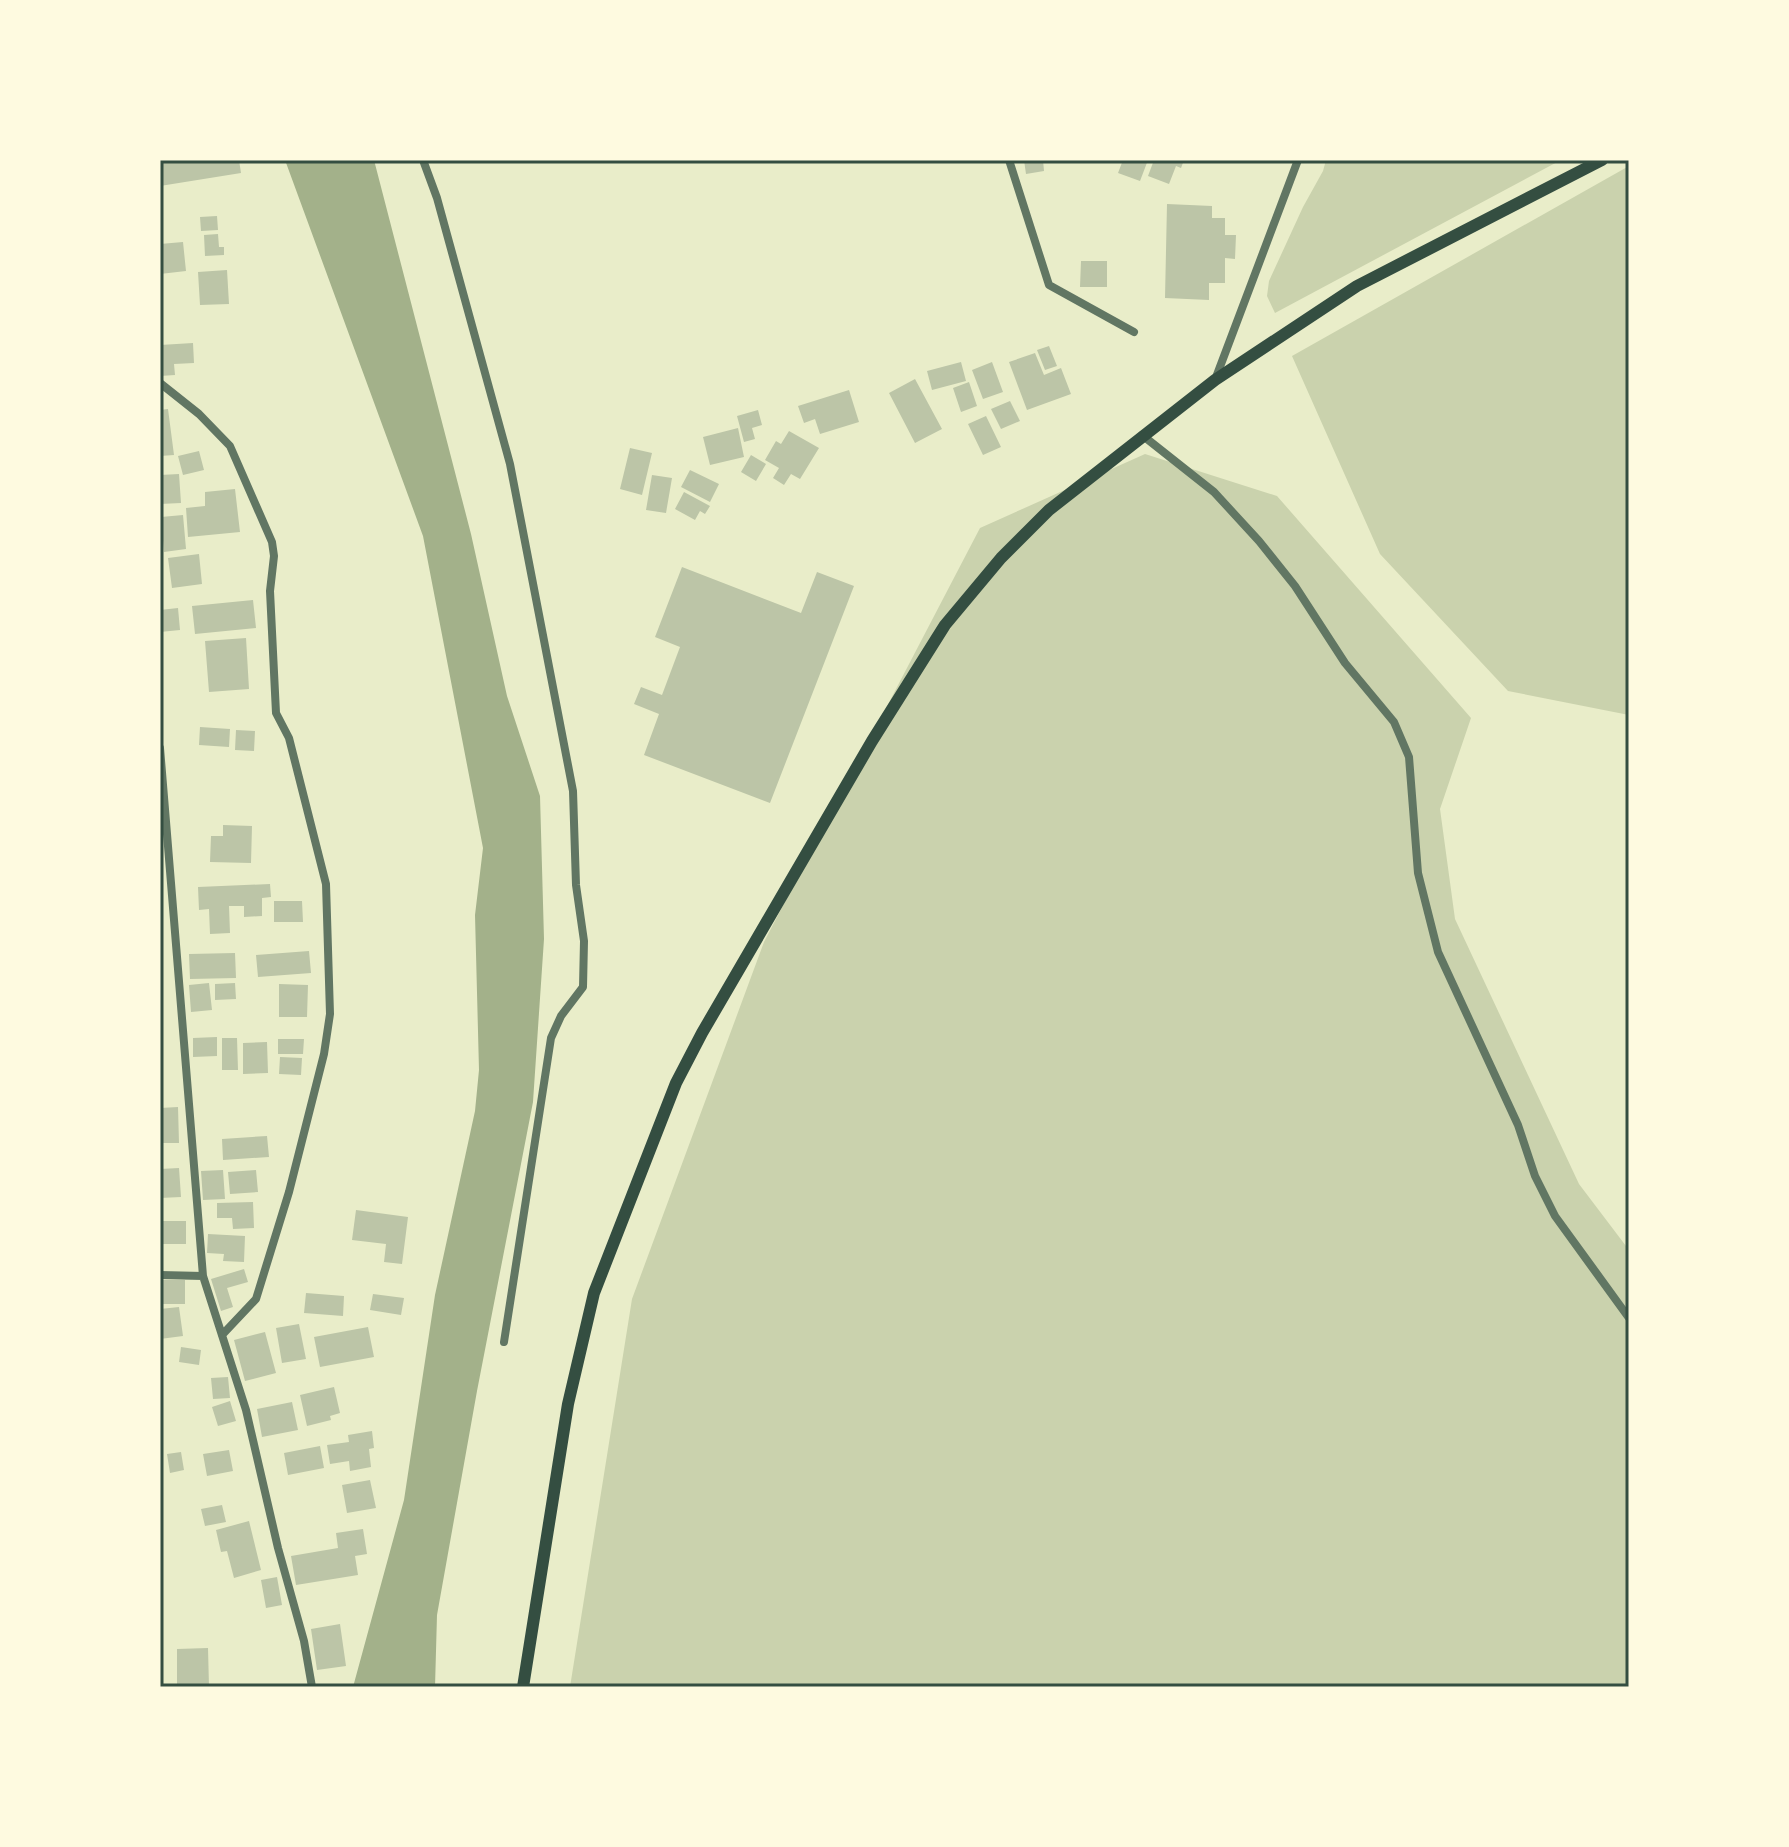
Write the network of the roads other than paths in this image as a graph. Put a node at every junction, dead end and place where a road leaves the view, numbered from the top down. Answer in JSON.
{"nodes":[{"id":1,"x":423,"y":160,"type":"edge"},
{"id":2,"x":1009,"y":160,"type":"edge"},
{"id":3,"x":1298,"y":160,"type":"edge"},
{"id":4,"x":1602,"y":160,"type":"edge"},
{"id":5,"x":1134,"y":332,"type":"dead end"},
{"id":6,"x":1215,"y":380,"type":"junction"},
{"id":7,"x":160,"y":383,"type":"edge"},
{"id":8,"x":1142,"y":435,"type":"junction"},
{"id":9,"x":160,"y":748,"type":"edge"},
{"id":10,"x":160,"y":1275,"type":"edge"},
{"id":11,"x":203,"y":1276,"type":"junction"},
{"id":12,"x":1629,"y":1318,"type":"edge"},
{"id":13,"x":222,"y":1335,"type":"junction"},
{"id":14,"x":504,"y":1342,"type":"dead end"},
{"id":15,"x":312,"y":1687,"type":"edge"},
{"id":16,"x":523,"y":1687,"type":"edge"}],
"edges":[{"from":1,"to":14,"type":"street"},
{"from":2,"to":5,"type":"street"},
{"from":3,"to":6,"type":"street"},
{"from":4,"to":6,"type":"main road"},
{"from":6,"to":8,"type":"main road"},
{"from":7,"to":13,"type":"street"},
{"from":8,"to":12,"type":"street"},
{"from":8,"to":16,"type":"main road"},
{"from":9,"to":11,"type":"street"},
{"from":10,"to":11,"type":"street"},
{"from":11,"to":13,"type":"street"},
{"from":13,"to":15,"type":"street"}]}
